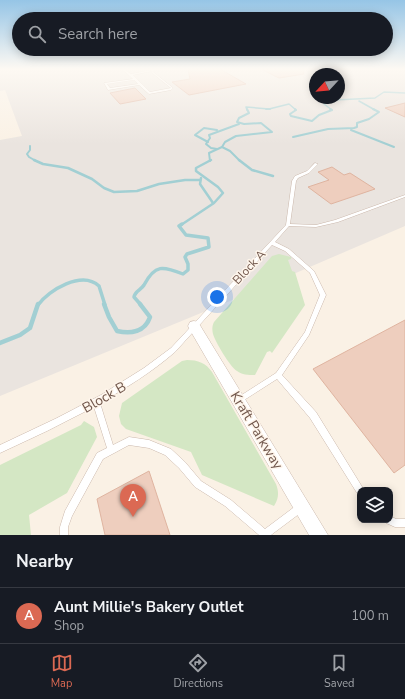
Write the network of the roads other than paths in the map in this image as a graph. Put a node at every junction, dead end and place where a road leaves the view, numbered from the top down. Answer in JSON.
{"nodes":[{"id":1,"x":316,"y":164,"type":"dead end"},
{"id":2,"x":405,"y":196,"type":"edge"},
{"id":3,"x":288,"y":225,"type":"junction"},
{"id":4,"x":272,"y":243,"type":"junction"},
{"id":5,"x":194,"y":326,"type":"junction"},
{"id":6,"x":278,"y":375,"type":"junction"},
{"id":7,"x":239,"y":400,"type":"junction"},
{"id":8,"x":96,"y":402,"type":"junction"},
{"id":9,"x":0,"y":449,"type":"edge"},
{"id":10,"x":111,"y":450,"type":"junction"},
{"id":11,"x":358,"y":487,"type":"edge"},
{"id":12,"x":302,"y":506,"type":"junction"},
{"id":13,"x":393,"y":522,"type":"edge"},
{"id":14,"x":405,"y":523,"type":"edge"},
{"id":15,"x":64,"y":535,"type":"edge"},
{"id":16,"x":264,"y":535,"type":"edge"},
{"id":17,"x":319,"y":535,"type":"edge"}],
"edges":[{"from":1,"to":3,"type":"lane"},
{"from":2,"to":3,"type":"lane"},
{"from":3,"to":4,"type":"lane","name":"Block A"},
{"from":4,"to":5,"type":"lane","name":"Block A"},
{"from":4,"to":6,"type":"lane"},
{"from":5,"to":7,"type":"street","name":"Kraft Parkway"},
{"from":5,"to":8,"type":"lane","name":"Block B"},
{"from":6,"to":7,"type":"lane"},
{"from":6,"to":11,"type":"lane"},
{"from":7,"to":12,"type":"street","name":"Kraft Parkway"},
{"from":8,"to":9,"type":"lane","name":"Block B"},
{"from":8,"to":10,"type":"lane"},
{"from":10,"to":15,"type":"lane"},
{"from":10,"to":16,"type":"lane"},
{"from":12,"to":16,"type":"lane"},
{"from":12,"to":17,"type":"street","name":"Kraft Parkway"},
{"from":13,"to":14,"type":"lane"}]}
